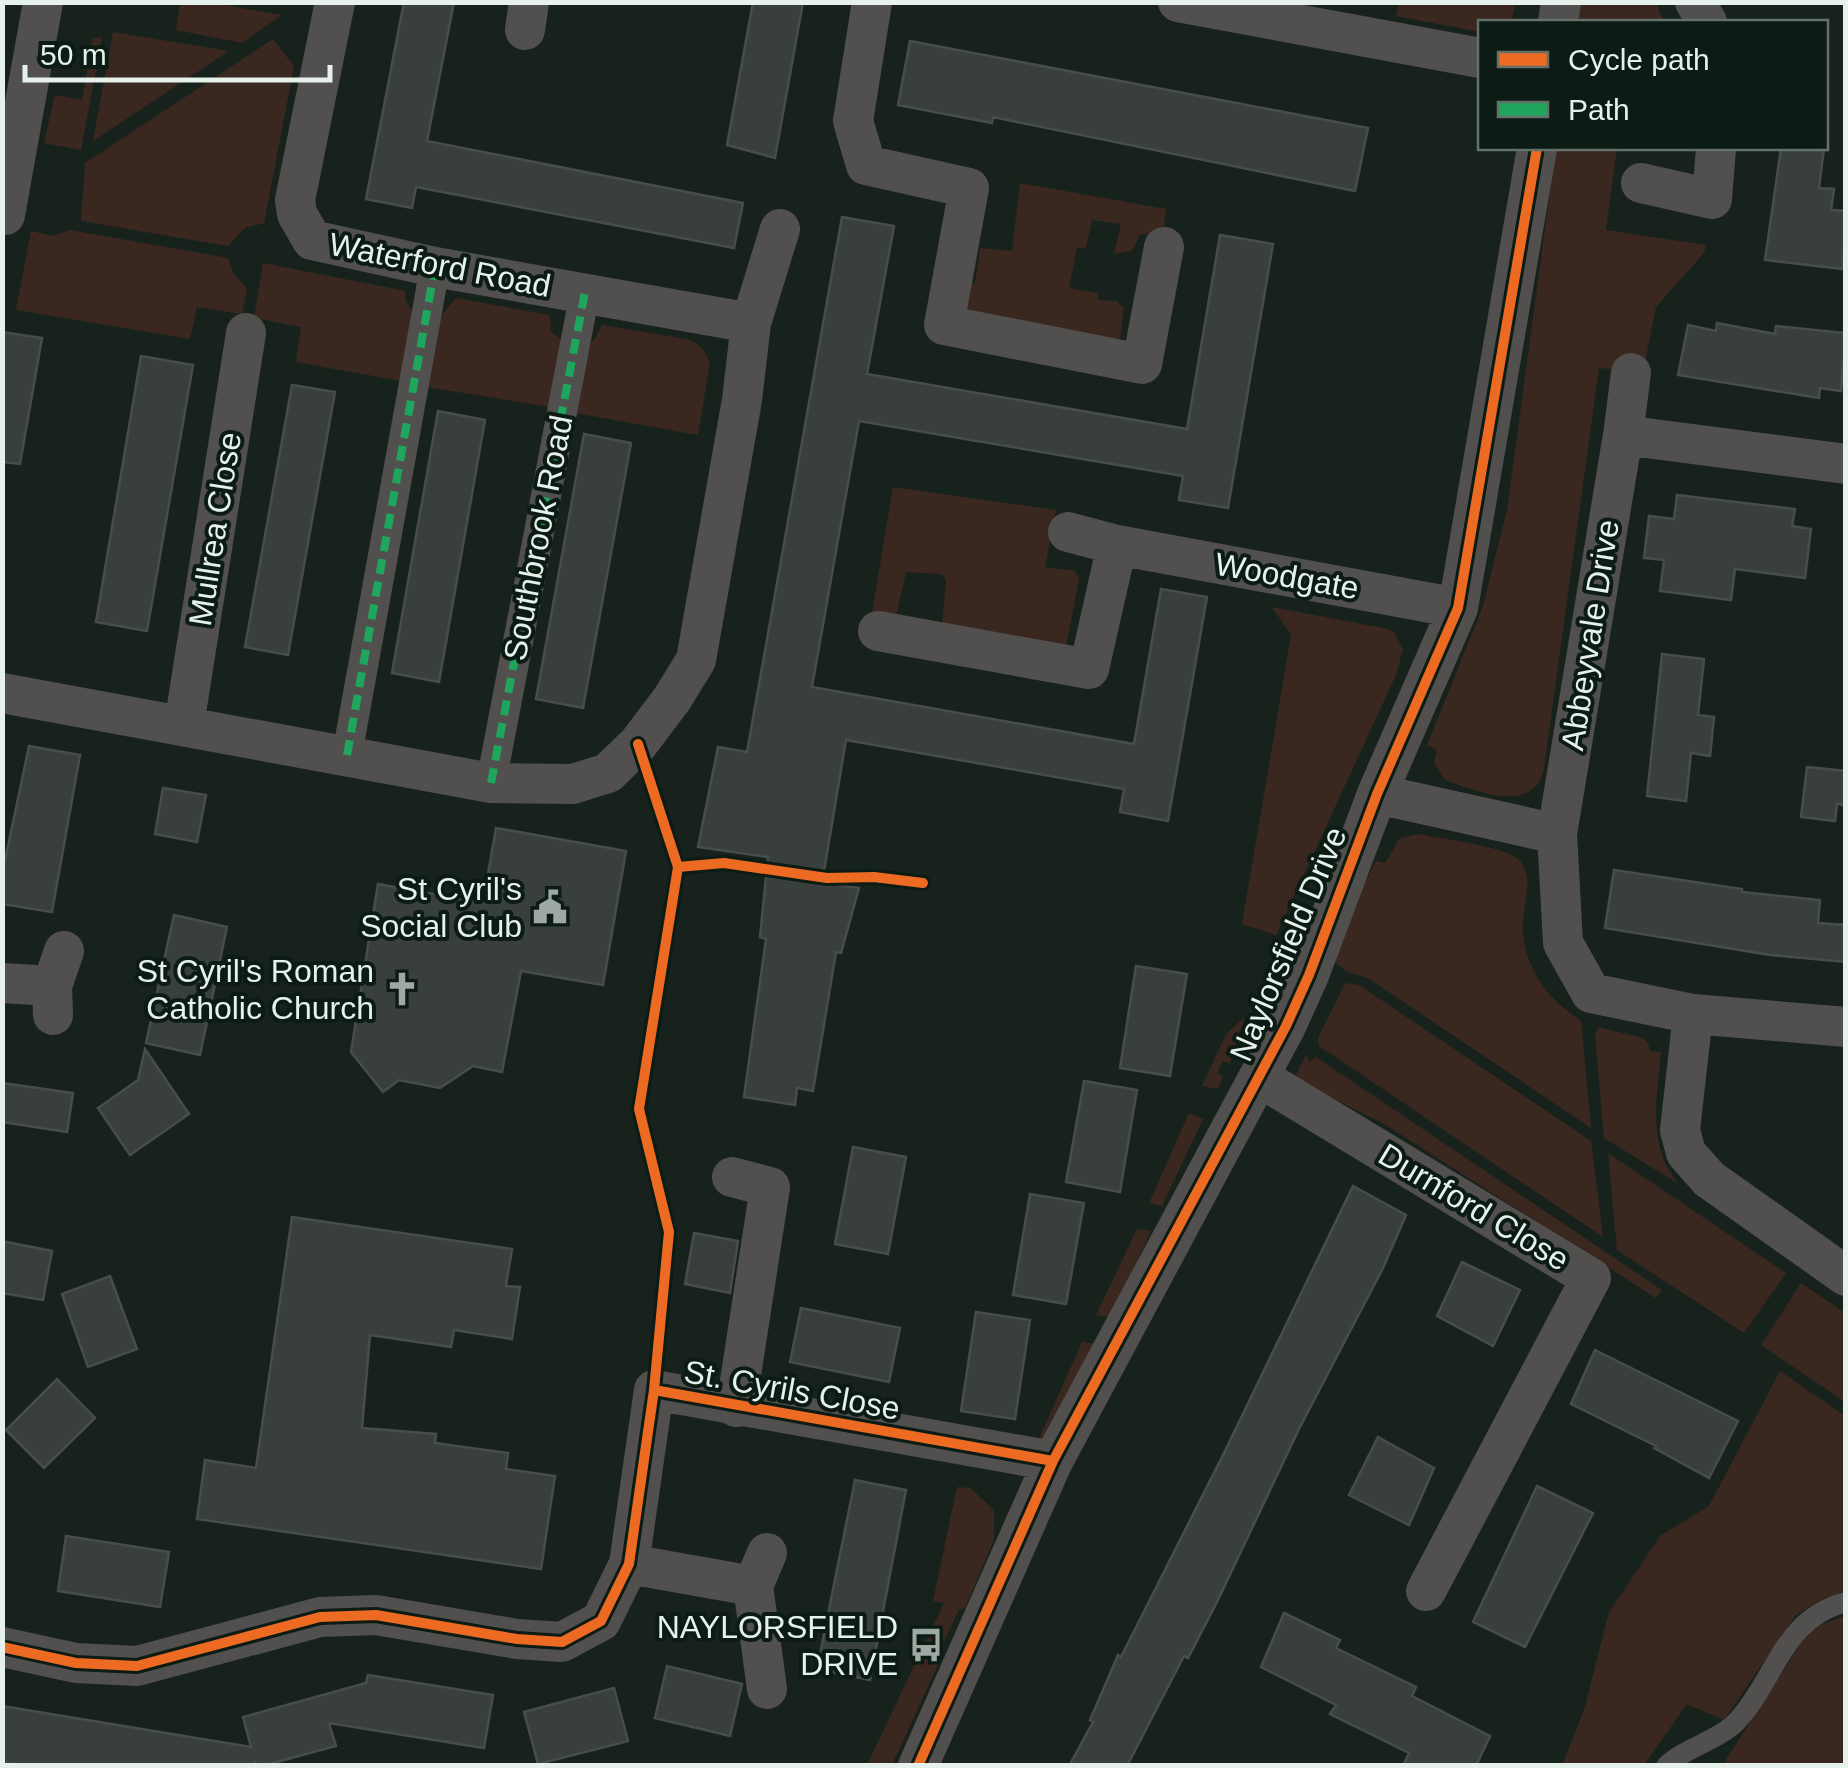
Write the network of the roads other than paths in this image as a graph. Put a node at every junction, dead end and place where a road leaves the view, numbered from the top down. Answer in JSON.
{"nodes":[{"id":1,"x":44,"y":2,"type":"edge"},
{"id":2,"x":872,"y":2,"type":"edge"},
{"id":3,"x":1178,"y":2,"type":"edge"},
{"id":4,"x":329,"y":4,"type":"edge"},
{"id":5,"x":1478,"y":58,"type":"edge"},
{"id":6,"x":1537,"y":150,"type":"edge"},
{"id":7,"x":1716,"y":150,"type":"edge"},
{"id":8,"x":1641,"y":183,"type":"dead end"},
{"id":9,"x":5,"y":215,"type":"dead end"},
{"id":10,"x":780,"y":229,"type":"dead end"},
{"id":11,"x":1164,"y":247,"type":"dead end"},
{"id":12,"x":435,"y":268,"type":"junction"},
{"id":13,"x":584,"y":292,"type":"junction"},
{"id":14,"x":751,"y":323,"type":"junction"},
{"id":15,"x":246,"y":333,"type":"dead end"},
{"id":16,"x":1631,"y":373,"type":"dead end"},
{"id":17,"x":1623,"y":435,"type":"junction"},
{"id":18,"x":1846,"y":464,"type":"edge"},
{"id":19,"x":1068,"y":532,"type":"dead end"},
{"id":20,"x":1117,"y":545,"type":"junction"},
{"id":21,"x":1458,"y":608,"type":"junction"},
{"id":22,"x":878,"y":630,"type":"dead end"},
{"id":23,"x":2,"y":694,"type":"edge"},
{"id":24,"x":184,"y":726,"type":"junction"},
{"id":25,"x":346,"y":755,"type":"junction"},
{"id":26,"x":491,"y":783,"type":"junction"},
{"id":27,"x":1377,"y":794,"type":"junction"},
{"id":28,"x":1557,"y":834,"type":"junction"},
{"id":29,"x":2,"y":983,"type":"edge"},
{"id":30,"x":56,"y":984,"type":"dead end"},
{"id":31,"x":1693,"y":1014,"type":"junction"},
{"id":32,"x":1846,"y":1027,"type":"edge"},
{"id":33,"x":1259,"y":1077,"type":"junction"},
{"id":34,"x":761,"y":1174,"type":"dead end"},
{"id":35,"x":1846,"y":1276,"type":"edge"},
{"id":36,"x":736,"y":1407,"type":"junction"},
{"id":37,"x":1052,"y":1460,"type":"junction"},
{"id":38,"x":630,"y":1564,"type":"junction"},
{"id":39,"x":1426,"y":1592,"type":"dead end"},
{"id":40,"x":1846,"y":1602,"type":"edge"},
{"id":41,"x":2,"y":1647,"type":"edge"},
{"id":42,"x":767,"y":1688,"type":"dead end"},
{"id":43,"x":918,"y":1766,"type":"edge"},
{"id":44,"x":1666,"y":1766,"type":"edge"}],
"edges":[{"from":1,"to":9,"type":"street"},
{"from":2,"to":11,"type":"street"},
{"from":3,"to":5,"type":"street"},
{"from":4,"to":12,"type":"street","name":"Waterford Road"},
{"from":6,"to":21,"type":"street","name":"Naylorsfield Drive"},
{"from":7,"to":8,"type":"street"},
{"from":10,"to":14,"type":"street"},
{"from":12,"to":13,"type":"street","name":"Waterford Road"},
{"from":12,"to":25,"type":"street"},
{"from":13,"to":14,"type":"street","name":"Waterford Road"},
{"from":13,"to":26,"type":"street","name":"Southbrook Road"},
{"from":14,"to":26,"type":"street"},
{"from":15,"to":24,"type":"street","name":"Mullrea Close"},
{"from":16,"to":17,"type":"street","name":"Abbeyvale Drive"},
{"from":17,"to":18,"type":"street"},
{"from":17,"to":28,"type":"street","name":"Abbeyvale Drive"},
{"from":19,"to":20,"type":"street","name":"Woodgate"},
{"from":20,"to":21,"type":"street","name":"Woodgate"},
{"from":20,"to":22,"type":"street"},
{"from":21,"to":27,"type":"street","name":"Naylorsfield Drive"},
{"from":23,"to":24,"type":"street"},
{"from":24,"to":25,"type":"street"},
{"from":25,"to":26,"type":"street"},
{"from":27,"to":28,"type":"street"},
{"from":27,"to":33,"type":"street","name":"Naylorsfield Drive"},
{"from":28,"to":31,"type":"street","name":"Abbeyvale Drive"},
{"from":29,"to":30,"type":"street"},
{"from":31,"to":32,"type":"street","name":"Abbeyvale Drive"},
{"from":31,"to":35,"type":"street"},
{"from":33,"to":37,"type":"street","name":"Naylorsfield Drive"},
{"from":33,"to":39,"type":"street","name":"Durnford Close"},
{"from":34,"to":36,"type":"street","name":"St. Cyrils Close"},
{"from":36,"to":37,"type":"street","name":"St. Cyrils Close"},
{"from":36,"to":38,"type":"street","name":"St. Cyrils Close"},
{"from":37,"to":43,"type":"street","name":"Naylorsfield Drive"},
{"from":38,"to":41,"type":"street","name":"St. Cyrils Close"},
{"from":38,"to":42,"type":"street"},
{"from":40,"to":44,"type":"lane"}]}
